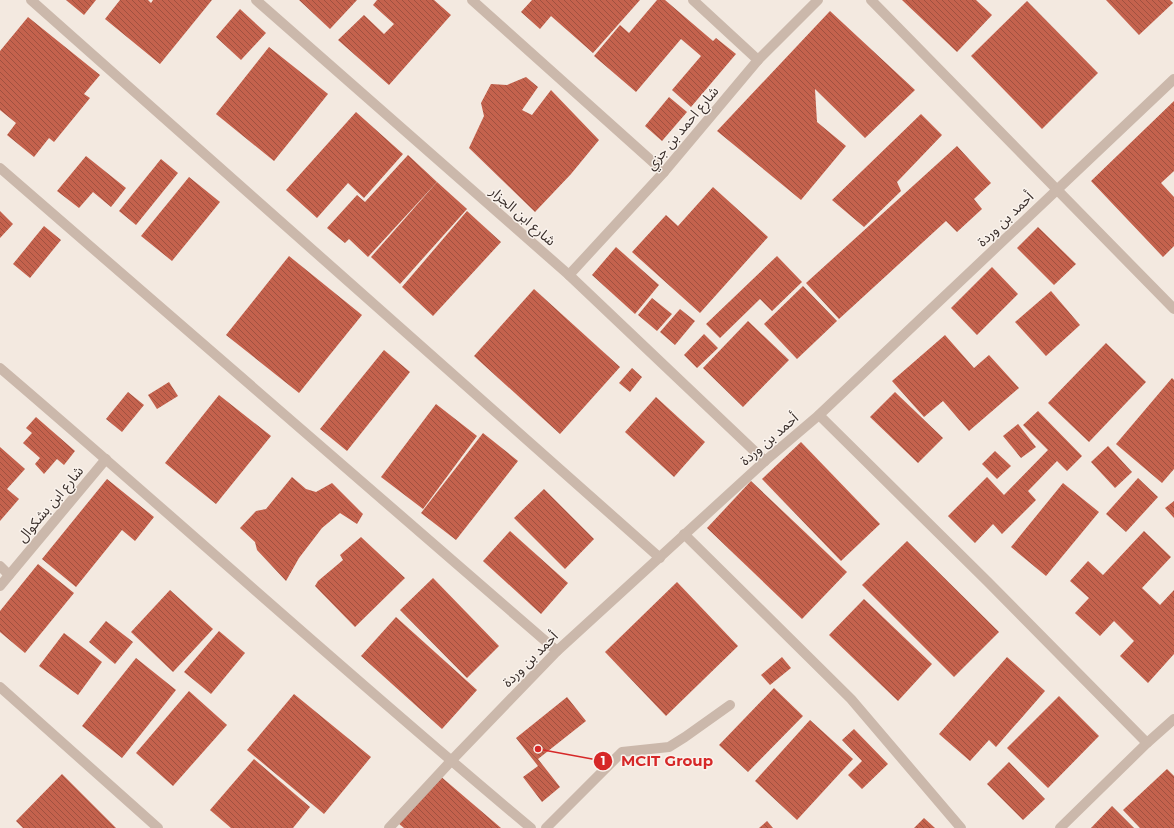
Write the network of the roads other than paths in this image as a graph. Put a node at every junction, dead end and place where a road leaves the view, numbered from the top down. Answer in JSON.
{"nodes":[{"id":1,"x":31,"y":0,"type":"edge"},
{"id":2,"x":256,"y":0,"type":"edge"},
{"id":3,"x":472,"y":0,"type":"edge"},
{"id":4,"x":693,"y":0,"type":"edge"},
{"id":5,"x":818,"y":0,"type":"edge"},
{"id":6,"x":872,"y":0,"type":"edge"},
{"id":7,"x":758,"y":60,"type":"junction"},
{"id":8,"x":1174,"y":79,"type":"edge"},
{"id":9,"x":0,"y":168,"type":"edge"},
{"id":10,"x":664,"y":172,"type":"junction"},
{"id":11,"x":1057,"y":189,"type":"junction"},
{"id":12,"x":569,"y":276,"type":"junction"},
{"id":13,"x":1174,"y":310,"type":"edge"},
{"id":14,"x":0,"y":368,"type":"edge"},
{"id":15,"x":819,"y":415,"type":"junction"},
{"id":16,"x":106,"y":459,"type":"junction"},
{"id":17,"x":765,"y":461,"type":"junction"},
{"id":18,"x":684,"y":534,"type":"junction"},
{"id":19,"x":660,"y":558,"type":"junction"},
{"id":20,"x":0,"y":566,"type":"edge"},
{"id":21,"x":9,"y":575,"type":"junction"},
{"id":22,"x":0,"y":586,"type":"edge"},
{"id":23,"x":557,"y":651,"type":"junction"},
{"id":24,"x":0,"y":687,"type":"edge"},
{"id":25,"x":730,"y":705,"type":"dead end"},
{"id":26,"x":1174,"y":719,"type":"edge"},
{"id":27,"x":1147,"y":743,"type":"junction"},
{"id":28,"x":451,"y":761,"type":"junction"},
{"id":29,"x":158,"y":828,"type":"edge"},
{"id":30,"x":389,"y":828,"type":"edge"},
{"id":31,"x":531,"y":828,"type":"edge"},
{"id":32,"x":546,"y":828,"type":"edge"},
{"id":33,"x":961,"y":828,"type":"edge"},
{"id":34,"x":1060,"y":828,"type":"edge"}],
"edges":[{"from":1,"to":19,"type":"street"},
{"from":2,"to":12,"type":"street","name":"شارع ابن الجزار"},
{"from":3,"to":10,"type":"street"},
{"from":4,"to":7,"type":"street"},
{"from":5,"to":7,"type":"street","name":"شارع احمد بن جزي"},
{"from":6,"to":11,"type":"street"},
{"from":7,"to":10,"type":"street","name":"شارع احمد بن جزي"},
{"from":8,"to":11,"type":"street","name":"أحمد بن وردة"},
{"from":9,"to":23,"type":"street"},
{"from":10,"to":12,"type":"street","name":"شارع احمد بن جزي"},
{"from":11,"to":13,"type":"street"},
{"from":11,"to":15,"type":"street","name":"أحمد بن وردة"},
{"from":12,"to":17,"type":"street","name":"شارع ابن الجزار"},
{"from":14,"to":16,"type":"street"},
{"from":15,"to":17,"type":"street","name":"أحمد بن وردة"},
{"from":15,"to":27,"type":"street"},
{"from":16,"to":21,"type":"street","name":"شارع ابن بشكوال"},
{"from":16,"to":28,"type":"street"},
{"from":17,"to":18,"type":"street","name":"أحمد بن وردة"},
{"from":18,"to":19,"type":"street","name":"أحمد بن وردة"},
{"from":18,"to":33,"type":"street"},
{"from":19,"to":23,"type":"street","name":"أحمد بن وردة"},
{"from":20,"to":21,"type":"street"},
{"from":21,"to":22,"type":"street","name":"شارع ابن بشكوال"},
{"from":23,"to":28,"type":"street","name":"أحمد بن وردة"},
{"from":24,"to":29,"type":"street"},
{"from":25,"to":32,"type":"street"},
{"from":26,"to":27,"type":"street"},
{"from":27,"to":34,"type":"street"},
{"from":28,"to":30,"type":"street","name":"أحمد بن وردة"},
{"from":28,"to":31,"type":"street"}]}
